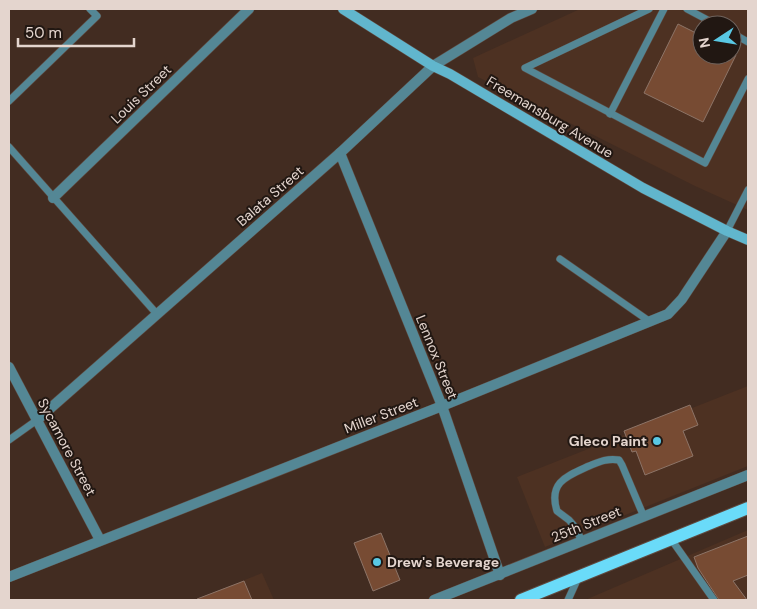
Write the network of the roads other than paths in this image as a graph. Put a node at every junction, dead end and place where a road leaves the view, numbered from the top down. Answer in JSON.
{"nodes":[{"id":1,"x":90,"y":9,"type":"edge"},
{"id":2,"x":249,"y":9,"type":"edge"},
{"id":3,"x":343,"y":9,"type":"edge"},
{"id":4,"x":528,"y":9,"type":"edge"},
{"id":5,"x":649,"y":9,"type":"edge"},
{"id":6,"x":664,"y":9,"type":"edge"},
{"id":7,"x":687,"y":9,"type":"edge"},
{"id":8,"x":698,"y":15,"type":"edge"},
{"id":9,"x":433,"y":66,"type":"junction"},
{"id":10,"x":748,"y":79,"type":"edge"},
{"id":11,"x":9,"y":102,"type":"edge"},
{"id":12,"x":610,"y":114,"type":"junction"},
{"id":13,"x":9,"y":147,"type":"edge"},
{"id":14,"x":340,"y":153,"type":"junction"},
{"id":15,"x":748,"y":190,"type":"edge"},
{"id":16,"x":53,"y":198,"type":"junction"},
{"id":17,"x":727,"y":231,"type":"junction"},
{"id":18,"x":748,"y":240,"type":"edge"},
{"id":19,"x":560,"y":259,"type":"dead end"},
{"id":20,"x":156,"y":314,"type":"junction"},
{"id":21,"x":649,"y":321,"type":"junction"},
{"id":22,"x":9,"y":367,"type":"edge"},
{"id":23,"x":442,"y":406,"type":"junction"},
{"id":24,"x":37,"y":420,"type":"junction"},
{"id":25,"x":9,"y":440,"type":"edge"},
{"id":26,"x":748,"y":477,"type":"edge"},
{"id":27,"x":748,"y":508,"type":"edge"},
{"id":28,"x":644,"y":517,"type":"junction"},
{"id":29,"x":671,"y":539,"type":"junction"},
{"id":30,"x":100,"y":540,"type":"junction"},
{"id":31,"x":582,"y":542,"type":"junction"},
{"id":32,"x":500,"y":575,"type":"junction"},
{"id":33,"x":9,"y":577,"type":"edge"},
{"id":34,"x":578,"y":577,"type":"junction"},
{"id":35,"x":434,"y":600,"type":"edge"},
{"id":36,"x":522,"y":600,"type":"edge"},
{"id":37,"x":568,"y":600,"type":"edge"},
{"id":38,"x":714,"y":600,"type":"edge"}],
"edges":[{"from":1,"to":11,"type":"lane"},
{"from":2,"to":16,"type":"street","name":"Louis Street"},
{"from":3,"to":9,"type":"main road","name":"Freemansburg Avenue"},
{"from":4,"to":9,"type":"street","name":"Balata Street"},
{"from":5,"to":12,"type":"lane"},
{"from":6,"to":12,"type":"lane"},
{"from":7,"to":8,"type":"lane"},
{"from":9,"to":14,"type":"street","name":"Balata Street"},
{"from":9,"to":17,"type":"main road","name":"Freemansburg Avenue"},
{"from":10,"to":12,"type":"lane"},
{"from":13,"to":16,"type":"lane"},
{"from":14,"to":20,"type":"street","name":"Balata Street"},
{"from":14,"to":23,"type":"street","name":"Lennox Street"},
{"from":15,"to":17,"type":"lane"},
{"from":16,"to":20,"type":"lane"},
{"from":17,"to":18,"type":"main road","name":"Freemansburg Avenue"},
{"from":17,"to":21,"type":"street","name":"Miller Street"},
{"from":19,"to":21,"type":"lane"},
{"from":20,"to":24,"type":"street","name":"Balata Street"},
{"from":21,"to":23,"type":"street","name":"Miller Street"},
{"from":22,"to":24,"type":"street","name":"Sycamore Street"},
{"from":23,"to":30,"type":"street","name":"Miller Street"},
{"from":23,"to":32,"type":"street","name":"Lennox Street"},
{"from":24,"to":25,"type":"lane"},
{"from":24,"to":30,"type":"street","name":"Sycamore Street"},
{"from":26,"to":28,"type":"street","name":"25th Street"},
{"from":27,"to":29,"type":"main road"},
{"from":28,"to":31,"type":"street","name":"25th Street"},
{"from":28,"to":31,"type":"lane"},
{"from":29,"to":34,"type":"main road"},
{"from":29,"to":38,"type":"lane"},
{"from":30,"to":33,"type":"street","name":"Miller Street"},
{"from":31,"to":32,"type":"street","name":"25th Street"},
{"from":32,"to":35,"type":"street","name":"25th Street"},
{"from":34,"to":36,"type":"main road"},
{"from":34,"to":37,"type":"lane"}]}
